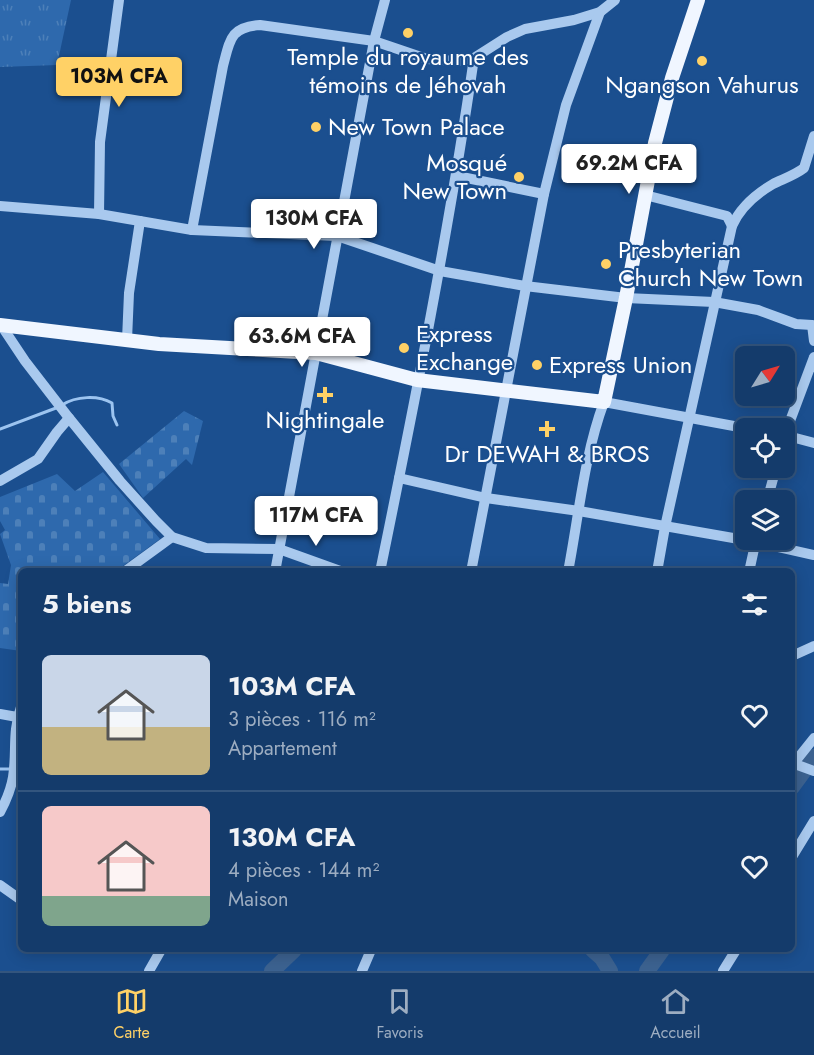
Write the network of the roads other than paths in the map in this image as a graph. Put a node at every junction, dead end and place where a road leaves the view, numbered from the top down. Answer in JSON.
{"nodes":[{"id":1,"x":119,"y":0,"type":"edge"},
{"id":2,"x":385,"y":0,"type":"edge"},
{"id":3,"x":615,"y":0,"type":"edge"},
{"id":4,"x":698,"y":0,"type":"edge"},
{"id":5,"x":600,"y":12,"type":"junction"},
{"id":6,"x":374,"y":41,"type":"junction"},
{"id":7,"x":474,"y":58,"type":"junction"},
{"id":8,"x":814,"y":136,"type":"edge"},
{"id":9,"x":457,"y":176,"type":"junction"},
{"id":10,"x":544,"y":194,"type":"junction"},
{"id":11,"x":645,"y":195,"type":"junction"},
{"id":12,"x":0,"y":206,"type":"edge"},
{"id":13,"x":99,"y":214,"type":"junction"},
{"id":14,"x":140,"y":221,"type":"junction"},
{"id":15,"x":732,"y":226,"type":"junction"},
{"id":16,"x":192,"y":230,"type":"junction"},
{"id":17,"x":337,"y":236,"type":"junction"},
{"id":18,"x":440,"y":271,"type":"junction"},
{"id":19,"x":525,"y":286,"type":"junction"},
{"id":20,"x":626,"y":298,"type":"junction"},
{"id":21,"x":714,"y":302,"type":"junction"},
{"id":22,"x":0,"y":325,"type":"edge"},
{"id":23,"x":127,"y":340,"type":"junction"},
{"id":24,"x":814,"y":341,"type":"edge"},
{"id":25,"x":316,"y":353,"type":"junction"},
{"id":26,"x":814,"y":357,"type":"edge"},
{"id":27,"x":417,"y":380,"type":"junction"},
{"id":28,"x":505,"y":390,"type":"junction"},
{"id":29,"x":604,"y":402,"type":"junction"},
{"id":30,"x":63,"y":410,"type":"junction"},
{"id":31,"x":791,"y":418,"type":"edge"},
{"id":32,"x":690,"y":419,"type":"junction"},
{"id":33,"x":735,"y":426,"type":"edge"},
{"id":34,"x":795,"y":438,"type":"edge"},
{"id":35,"x":814,"y":443,"type":"edge"},
{"id":36,"x":399,"y":478,"type":"junction"},
{"id":37,"x":0,"y":481,"type":"edge"},
{"id":38,"x":486,"y":498,"type":"junction"},
{"id":39,"x":579,"y":511,"type":"junction"},
{"id":40,"x":665,"y":527,"type":"junction"},
{"id":41,"x":172,"y":537,"type":"junction"},
{"id":42,"x":735,"y":538,"type":"edge"},
{"id":43,"x":279,"y":549,"type":"junction"},
{"id":44,"x":754,"y":550,"type":"edge"},
{"id":45,"x":793,"y":550,"type":"edge"},
{"id":46,"x":814,"y":555,"type":"edge"},
{"id":47,"x":129,"y":568,"type":"edge"},
{"id":48,"x":276,"y":568,"type":"edge"},
{"id":49,"x":332,"y":568,"type":"edge"},
{"id":50,"x":381,"y":568,"type":"edge"},
{"id":51,"x":472,"y":568,"type":"edge"},
{"id":52,"x":569,"y":568,"type":"edge"},
{"id":53,"x":658,"y":568,"type":"edge"},
{"id":54,"x":750,"y":568,"type":"edge"},
{"id":55,"x":814,"y":646,"type":"edge"},
{"id":56,"x":795,"y":655,"type":"edge"},
{"id":57,"x":18,"y":712,"type":"edge"},
{"id":58,"x":0,"y":714,"type":"edge"},
{"id":59,"x":18,"y":719,"type":"edge"},
{"id":60,"x":814,"y":738,"type":"edge"},
{"id":61,"x":795,"y":761,"type":"edge"},
{"id":62,"x":795,"y":764,"type":"edge"},
{"id":63,"x":814,"y":771,"type":"edge"},
{"id":64,"x":0,"y":812,"type":"edge"},
{"id":65,"x":814,"y":821,"type":"edge"},
{"id":66,"x":795,"y":852,"type":"edge"},
{"id":67,"x":0,"y":885,"type":"edge"},
{"id":68,"x":18,"y":898,"type":"edge"},
{"id":69,"x":160,"y":952,"type":"edge"},
{"id":70,"x":370,"y":952,"type":"edge"},
{"id":71,"x":735,"y":952,"type":"edge"},
{"id":72,"x":149,"y":971,"type":"edge"},
{"id":73,"x":362,"y":971,"type":"edge"},
{"id":74,"x":723,"y":971,"type":"edge"}],
"edges":[{"from":1,"to":13,"type":"street"},
{"from":2,"to":6,"type":"street"},
{"from":3,"to":5,"type":"street"},
{"from":4,"to":11,"type":"main road"},
{"from":5,"to":7,"type":"street"},
{"from":5,"to":10,"type":"street"},
{"from":6,"to":7,"type":"street"},
{"from":6,"to":16,"type":"street"},
{"from":6,"to":17,"type":"street"},
{"from":7,"to":9,"type":"street"},
{"from":8,"to":15,"type":"street"},
{"from":9,"to":10,"type":"street"},
{"from":9,"to":18,"type":"street"},
{"from":10,"to":19,"type":"street"},
{"from":11,"to":15,"type":"street"},
{"from":11,"to":20,"type":"main road"},
{"from":12,"to":13,"type":"street"},
{"from":13,"to":14,"type":"street"},
{"from":14,"to":16,"type":"street"},
{"from":14,"to":23,"type":"street"},
{"from":15,"to":21,"type":"street"},
{"from":16,"to":17,"type":"street"},
{"from":17,"to":18,"type":"street"},
{"from":17,"to":25,"type":"street"},
{"from":18,"to":19,"type":"street"},
{"from":18,"to":27,"type":"street"},
{"from":19,"to":20,"type":"street"},
{"from":19,"to":28,"type":"street"},
{"from":20,"to":21,"type":"street"},
{"from":20,"to":29,"type":"main road"},
{"from":21,"to":24,"type":"street"},
{"from":21,"to":32,"type":"street"},
{"from":22,"to":23,"type":"main road"},
{"from":22,"to":30,"type":"street"},
{"from":23,"to":25,"type":"main road"},
{"from":25,"to":27,"type":"main road"},
{"from":25,"to":43,"type":"street"},
{"from":26,"to":31,"type":"street"},
{"from":27,"to":28,"type":"main road"},
{"from":27,"to":36,"type":"street"},
{"from":28,"to":29,"type":"main road"},
{"from":28,"to":38,"type":"street"},
{"from":29,"to":32,"type":"street"},
{"from":29,"to":39,"type":"street"},
{"from":30,"to":37,"type":"street"},
{"from":30,"to":41,"type":"street"},
{"from":32,"to":33,"type":"street"},
{"from":32,"to":40,"type":"street"},
{"from":34,"to":35,"type":"street"},
{"from":36,"to":38,"type":"street"},
{"from":36,"to":50,"type":"street"},
{"from":38,"to":39,"type":"street"},
{"from":38,"to":51,"type":"street"},
{"from":39,"to":40,"type":"street"},
{"from":39,"to":52,"type":"street"},
{"from":40,"to":42,"type":"street"},
{"from":40,"to":53,"type":"street"},
{"from":41,"to":43,"type":"street"},
{"from":41,"to":47,"type":"street"},
{"from":43,"to":48,"type":"street"},
{"from":43,"to":49,"type":"street"},
{"from":44,"to":54,"type":"street"},
{"from":45,"to":46,"type":"street"},
{"from":55,"to":56,"type":"street"},
{"from":57,"to":58,"type":"street"},
{"from":59,"to":64,"type":"street"},
{"from":60,"to":61,"type":"street"},
{"from":62,"to":63,"type":"street"},
{"from":65,"to":66,"type":"street"},
{"from":67,"to":68,"type":"street"},
{"from":69,"to":72,"type":"street"},
{"from":70,"to":73,"type":"street"},
{"from":71,"to":74,"type":"street"}]}
